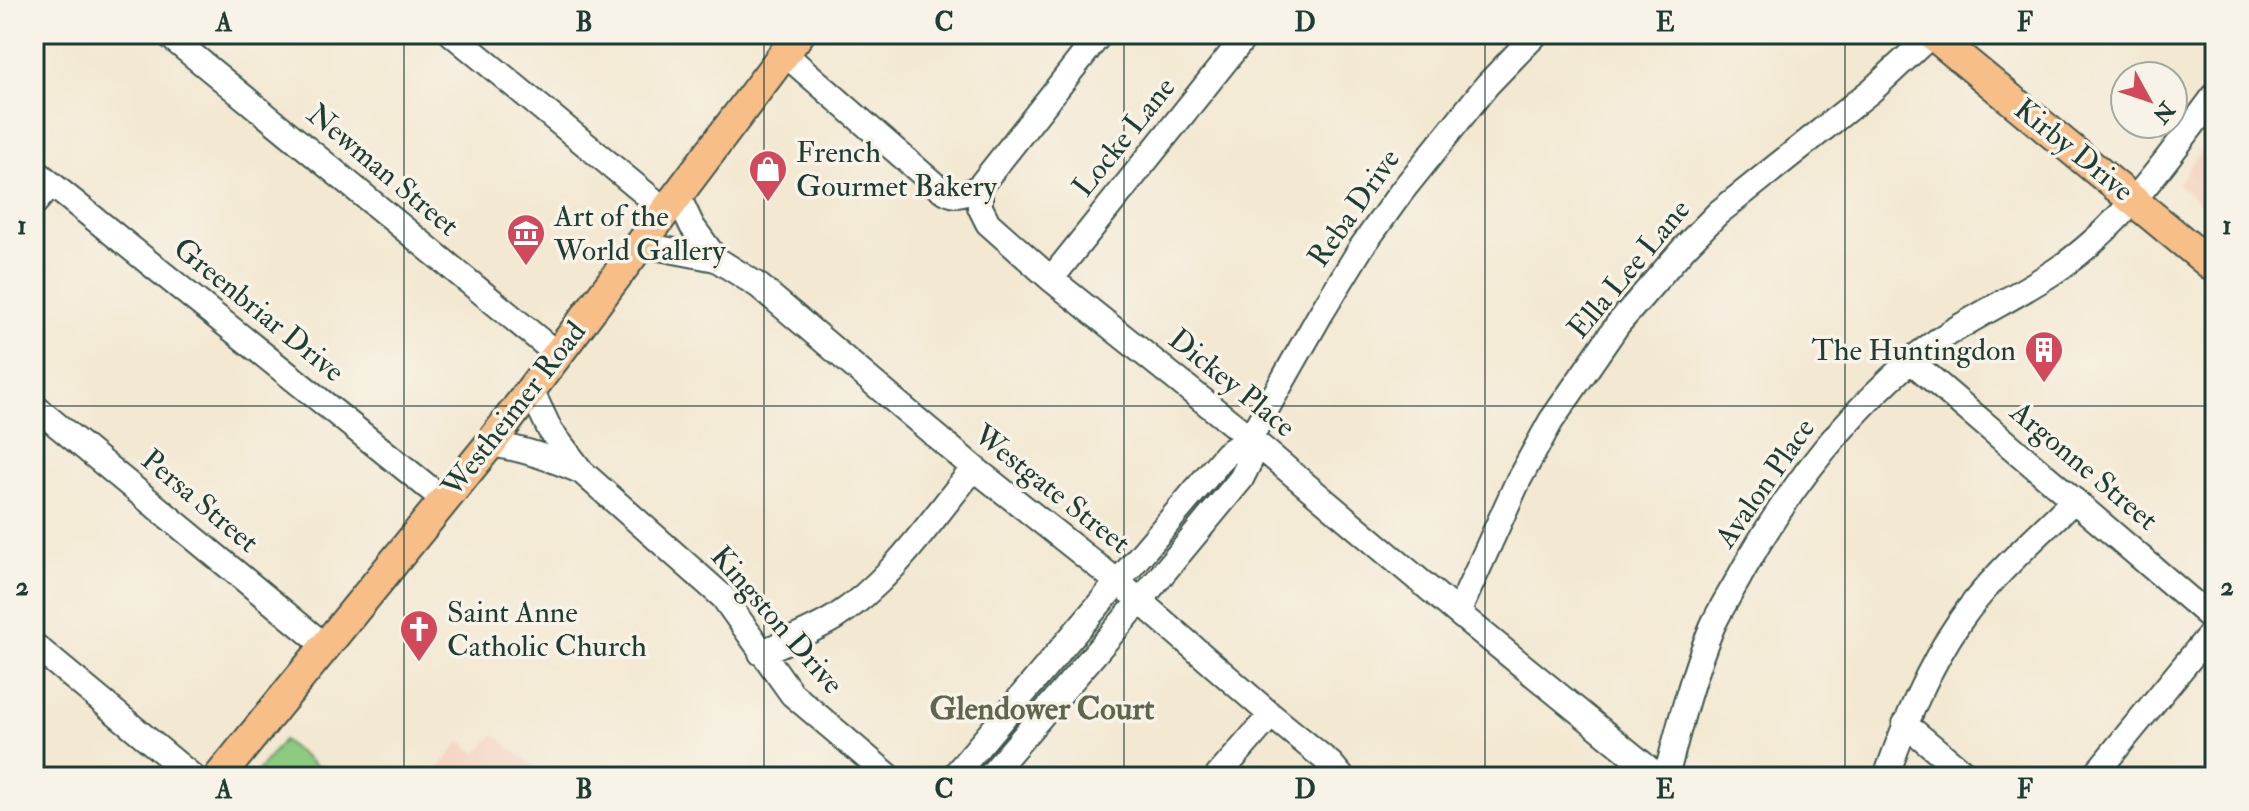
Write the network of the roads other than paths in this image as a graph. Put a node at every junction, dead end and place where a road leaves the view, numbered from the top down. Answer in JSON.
{"nodes":[{"id":1,"x":167,"y":34,"type":"edge"},
{"id":2,"x":452,"y":34,"type":"edge"},
{"id":3,"x":1100,"y":34,"type":"edge"},
{"id":4,"x":1247,"y":34,"type":"edge"},
{"id":5,"x":1536,"y":34,"type":"edge"},
{"id":6,"x":1932,"y":34,"type":"edge"},
{"id":7,"x":792,"y":44,"type":"edge"},
{"id":8,"x":2215,"y":95,"type":"edge"},
{"id":9,"x":42,"y":177,"type":"edge"},
{"id":10,"x":980,"y":186,"type":"junction"},
{"id":11,"x":2135,"y":200,"type":"junction"},
{"id":12,"x":671,"y":202,"type":"junction"},
{"id":13,"x":34,"y":204,"type":"edge"},
{"id":14,"x":637,"y":248,"type":"junction"},
{"id":15,"x":716,"y":259,"type":"junction"},
{"id":16,"x":2215,"y":268,"type":"edge"},
{"id":17,"x":1051,"y":279,"type":"junction"},
{"id":18,"x":558,"y":355,"type":"junction"},
{"id":19,"x":1911,"y":361,"type":"junction"},
{"id":20,"x":531,"y":390,"type":"junction"},
{"id":21,"x":34,"y":406,"type":"edge"},
{"id":22,"x":1250,"y":438,"type":"junction"},
{"id":23,"x":490,"y":444,"type":"junction"},
{"id":24,"x":974,"y":468,"type":"junction"},
{"id":25,"x":582,"y":472,"type":"junction"},
{"id":26,"x":444,"y":500,"type":"junction"},
{"id":27,"x":2074,"y":500,"type":"junction"},
{"id":28,"x":1119,"y":583,"type":"junction"},
{"id":29,"x":1140,"y":601,"type":"junction"},
{"id":30,"x":1458,"y":613,"type":"junction"},
{"id":31,"x":2215,"y":621,"type":"edge"},
{"id":32,"x":2215,"y":628,"type":"edge"},
{"id":33,"x":34,"y":645,"type":"edge"},
{"id":34,"x":325,"y":646,"type":"junction"},
{"id":35,"x":761,"y":653,"type":"junction"},
{"id":36,"x":1271,"y":715,"type":"junction"},
{"id":37,"x":1905,"y":724,"type":"junction"},
{"id":38,"x":193,"y":777,"type":"edge"},
{"id":39,"x":219,"y":777,"type":"edge"},
{"id":40,"x":890,"y":777,"type":"edge"},
{"id":41,"x":953,"y":777,"type":"edge"},
{"id":42,"x":989,"y":777,"type":"edge"},
{"id":43,"x":1217,"y":777,"type":"edge"},
{"id":44,"x":1342,"y":777,"type":"edge"},
{"id":45,"x":1659,"y":777,"type":"edge"},
{"id":46,"x":1666,"y":777,"type":"edge"},
{"id":47,"x":1886,"y":777,"type":"edge"},
{"id":48,"x":1969,"y":777,"type":"edge"},
{"id":49,"x":2093,"y":777,"type":"edge"}],
"edges":[{"from":1,"to":18,"type":"street","name":"Newman Street"},
{"from":2,"to":12,"type":"street","name":"Westgate Street"},
{"from":3,"to":10,"type":"street"},
{"from":4,"to":17,"type":"street","name":"Locke Lane"},
{"from":5,"to":22,"type":"street","name":"Reba Drive"},
{"from":6,"to":11,"type":"main road","name":"Kirby Drive"},
{"from":6,"to":30,"type":"street","name":"Ella Lee Lane"},
{"from":7,"to":10,"type":"street"},
{"from":7,"to":12,"type":"main road","name":"Westheimer Road"},
{"from":8,"to":11,"type":"street","name":"Avalon Place"},
{"from":9,"to":13,"type":"street"},
{"from":9,"to":26,"type":"street","name":"Greenbriar Drive"},
{"from":10,"to":17,"type":"street","name":"Dickey Place"},
{"from":11,"to":16,"type":"main road","name":"Kirby Drive"},
{"from":11,"to":19,"type":"street","name":"Avalon Place"},
{"from":12,"to":14,"type":"main road","name":"Westheimer Road"},
{"from":12,"to":15,"type":"street","name":"Westgate Street"},
{"from":14,"to":15,"type":"street","name":"Westgate Street"},
{"from":14,"to":18,"type":"main road","name":"Westheimer Road"},
{"from":15,"to":24,"type":"street","name":"Westgate Street"},
{"from":17,"to":22,"type":"street","name":"Dickey Place"},
{"from":18,"to":20,"type":"main road","name":"Westheimer Road"},
{"from":19,"to":27,"type":"street","name":"Argonne Street"},
{"from":19,"to":46,"type":"street","name":"Avalon Place"},
{"from":20,"to":23,"type":"main road","name":"Westheimer Road"},
{"from":20,"to":25,"type":"street","name":"Kingston Drive"},
{"from":21,"to":34,"type":"street","name":"Persa Street"},
{"from":22,"to":28,"type":"street","name":"Reba Drive"},
{"from":22,"to":29,"type":"street","name":"Reba Drive"},
{"from":22,"to":30,"type":"street","name":"Dickey Place"},
{"from":23,"to":25,"type":"street","name":"Kingston Drive"},
{"from":23,"to":26,"type":"main road","name":"Westheimer Road"},
{"from":24,"to":28,"type":"street","name":"Westgate Street"},
{"from":24,"to":35,"type":"street"},
{"from":25,"to":35,"type":"street","name":"Kingston Drive"},
{"from":26,"to":34,"type":"main road","name":"Westheimer Road"},
{"from":27,"to":31,"type":"street","name":"Argonne Street"},
{"from":27,"to":37,"type":"street"},
{"from":28,"to":29,"type":"street","name":"Westgate Street"},
{"from":28,"to":41,"type":"street","name":"Reba Drive"},
{"from":29,"to":36,"type":"street","name":"Westgate Street"},
{"from":29,"to":42,"type":"street","name":"Reba Drive"},
{"from":30,"to":45,"type":"street","name":"Dickey Place"},
{"from":32,"to":49,"type":"street"},
{"from":33,"to":38,"type":"street"},
{"from":34,"to":39,"type":"main road","name":"Westheimer Road"},
{"from":35,"to":40,"type":"street","name":"Kingston Drive"},
{"from":36,"to":43,"type":"street"},
{"from":36,"to":44,"type":"street","name":"Westgate Street"},
{"from":37,"to":47,"type":"street"},
{"from":37,"to":48,"type":"street"}]}
